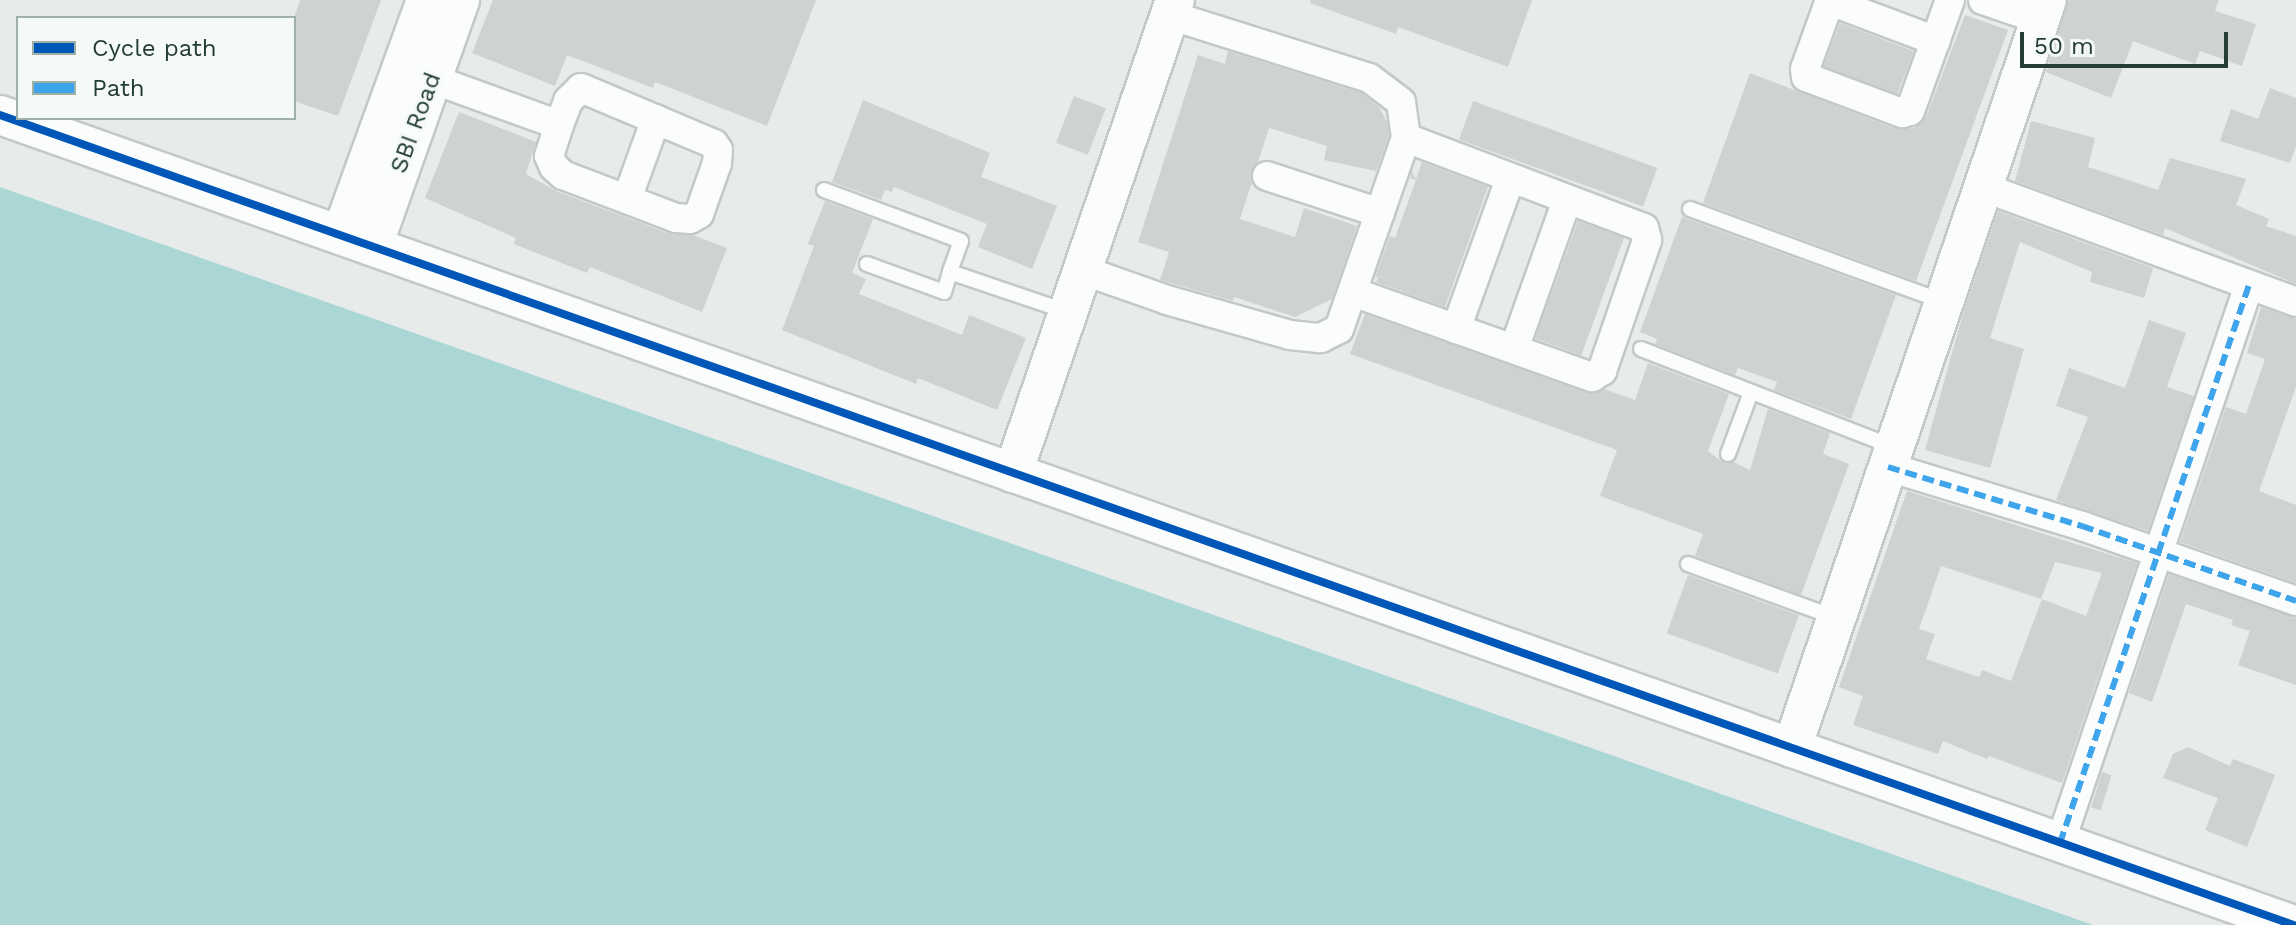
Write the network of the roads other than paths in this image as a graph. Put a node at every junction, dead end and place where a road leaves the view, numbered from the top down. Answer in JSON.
{"nodes":[{"id":1,"x":425,"y":0,"type":"edge"},
{"id":2,"x":460,"y":0,"type":"edge"},
{"id":3,"x":1950,"y":0,"type":"edge"},
{"id":4,"x":1983,"y":0,"type":"edge"},
{"id":5,"x":1830,"y":1,"type":"edge"},
{"id":6,"x":1172,"y":8,"type":"edge"},
{"id":7,"x":2044,"y":10,"type":"edge"},
{"id":8,"x":1936,"y":41,"type":"junction"},
{"id":9,"x":432,"y":79,"type":"junction"},
{"id":10,"x":0,"y":115,"type":"edge"},
{"id":11,"x":656,"y":119,"type":"junction"},
{"id":12,"x":559,"y":125,"type":"junction"},
{"id":13,"x":1406,"y":138,"type":"junction"},
{"id":14,"x":1267,"y":176,"type":"dead end"},
{"id":15,"x":1510,"y":179,"type":"junction"},
{"id":16,"x":1985,"y":188,"type":"junction"},
{"id":17,"x":824,"y":190,"type":"dead end"},
{"id":18,"x":627,"y":199,"type":"junction"},
{"id":19,"x":1567,"y":200,"type":"junction"},
{"id":20,"x":1690,"y":209,"type":"dead end"},
{"id":21,"x":1380,"y":213,"type":"junction"},
{"id":22,"x":357,"y":240,"type":"junction"},
{"id":23,"x":867,"y":264,"type":"dead end"},
{"id":24,"x":1082,"y":270,"type":"junction"},
{"id":25,"x":950,"y":272,"type":"junction"},
{"id":26,"x":2249,"y":285,"type":"junction"},
{"id":27,"x":1353,"y":292,"type":"junction"},
{"id":28,"x":1945,"y":302,"type":"junction"},
{"id":29,"x":2296,"y":302,"type":"edge"},
{"id":30,"x":1069,"y":312,"type":"junction"},
{"id":31,"x":1456,"y":329,"type":"junction"},
{"id":32,"x":1514,"y":349,"type":"junction"},
{"id":33,"x":1641,"y":349,"type":"dead end"},
{"id":34,"x":1751,"y":392,"type":"junction"},
{"id":35,"x":1728,"y":454,"type":"dead end"},
{"id":36,"x":1891,"y":457,"type":"junction"},
{"id":37,"x":1013,"y":473,"type":"junction"},
{"id":38,"x":2158,"y":554,"type":"junction"},
{"id":39,"x":1688,"y":564,"type":"dead end"},
{"id":40,"x":2296,"y":601,"type":"edge"},
{"id":41,"x":1836,"y":618,"type":"junction"},
{"id":42,"x":1792,"y":748,"type":"junction"},
{"id":43,"x":2060,"y":843,"type":"junction"},
{"id":44,"x":2294,"y":925,"type":"edge"}],
"edges":[{"from":1,"to":22,"type":"street","name":"SBI Road"},
{"from":2,"to":9,"type":"street","name":"SBI Road"},
{"from":3,"to":8,"type":"street"},
{"from":4,"to":7,"type":"street"},
{"from":5,"to":8,"type":"street"},
{"from":5,"to":8,"type":"street"},
{"from":6,"to":13,"type":"street"},
{"from":6,"to":24,"type":"street"},
{"from":7,"to":16,"type":"street"},
{"from":9,"to":12,"type":"street"},
{"from":9,"to":22,"type":"street","name":"SBI Road"},
{"from":10,"to":22,"type":"street"},
{"from":11,"to":12,"type":"street"},
{"from":11,"to":18,"type":"street"},
{"from":11,"to":18,"type":"street"},
{"from":12,"to":18,"type":"street"},
{"from":13,"to":15,"type":"street"},
{"from":13,"to":21,"type":"street"},
{"from":14,"to":21,"type":"street"},
{"from":15,"to":19,"type":"street"},
{"from":15,"to":31,"type":"street"},
{"from":16,"to":26,"type":"street"},
{"from":16,"to":28,"type":"street"},
{"from":17,"to":25,"type":"lane"},
{"from":19,"to":32,"type":"street"},
{"from":19,"to":32,"type":"street"},
{"from":20,"to":28,"type":"lane"},
{"from":21,"to":27,"type":"street"},
{"from":22,"to":37,"type":"street"},
{"from":23,"to":25,"type":"lane"},
{"from":24,"to":27,"type":"street"},
{"from":24,"to":30,"type":"street"},
{"from":25,"to":30,"type":"lane"},
{"from":26,"to":29,"type":"street"},
{"from":26,"to":38,"type":"street"},
{"from":27,"to":31,"type":"street"},
{"from":28,"to":36,"type":"street"},
{"from":30,"to":37,"type":"street"},
{"from":31,"to":32,"type":"street"},
{"from":33,"to":34,"type":"lane"},
{"from":34,"to":35,"type":"lane"},
{"from":34,"to":36,"type":"lane"},
{"from":36,"to":38,"type":"street"},
{"from":36,"to":41,"type":"street"},
{"from":37,"to":42,"type":"street"},
{"from":38,"to":40,"type":"street"},
{"from":38,"to":43,"type":"street"},
{"from":39,"to":41,"type":"lane"},
{"from":41,"to":42,"type":"street"},
{"from":42,"to":43,"type":"street"},
{"from":43,"to":44,"type":"street"}]}
